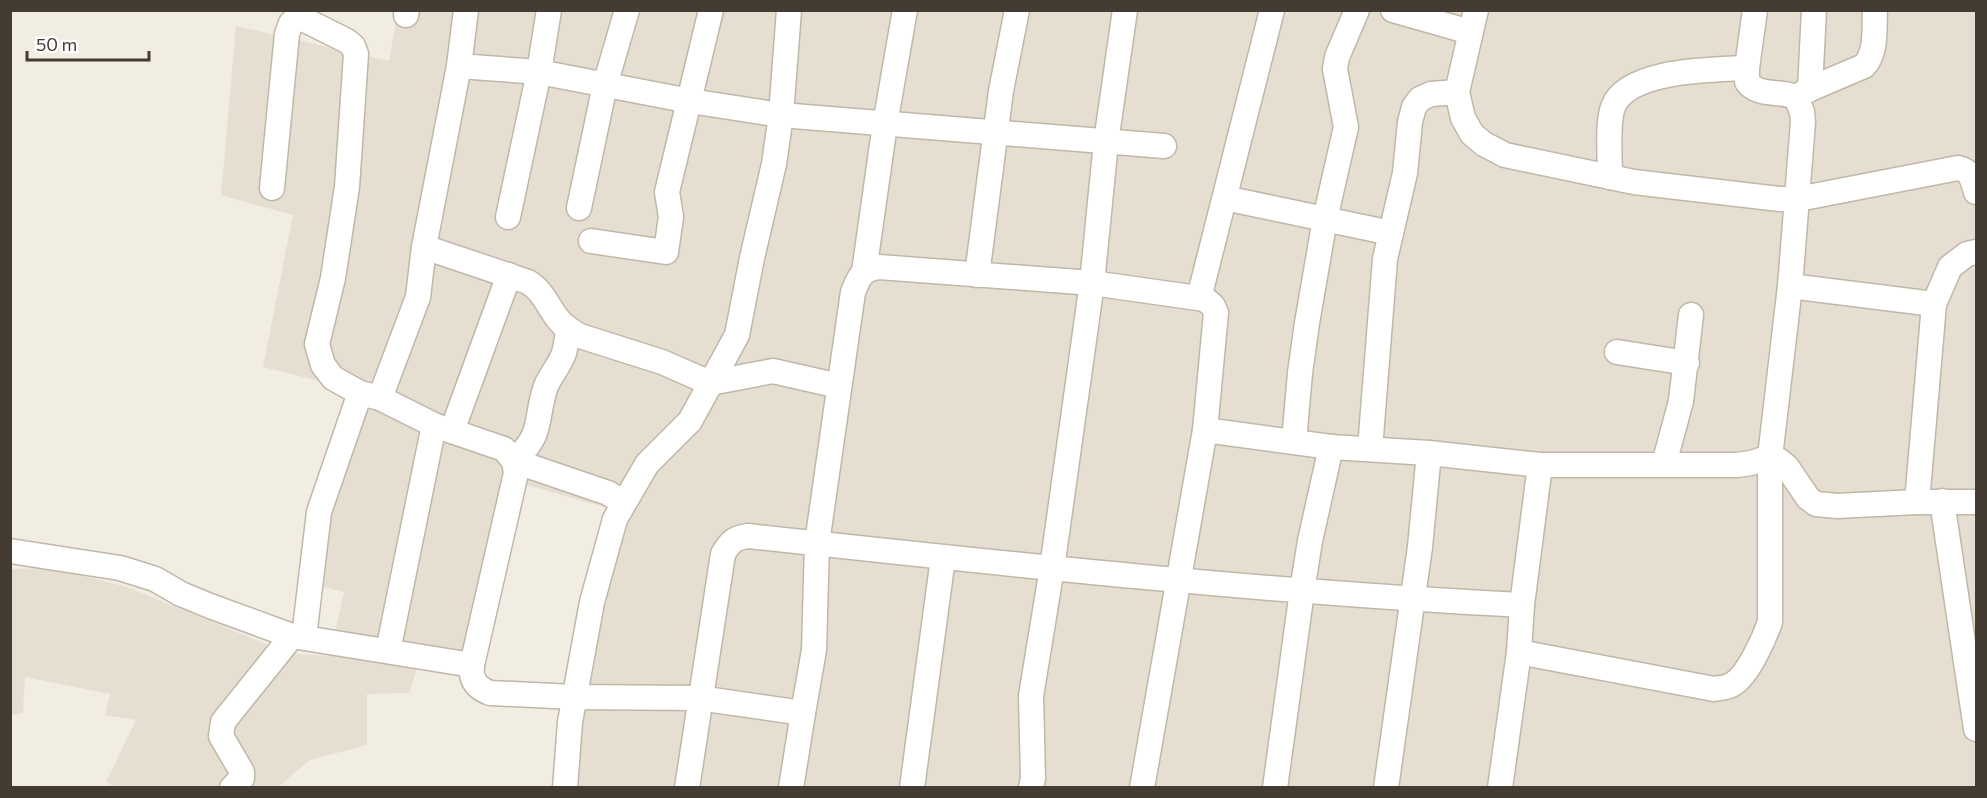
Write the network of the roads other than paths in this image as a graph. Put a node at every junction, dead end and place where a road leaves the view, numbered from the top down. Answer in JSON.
{"nodes":[{"id":1,"x":466,"y":10,"type":"edge"},
{"id":2,"x":549,"y":10,"type":"edge"},
{"id":3,"x":627,"y":10,"type":"edge"},
{"id":4,"x":711,"y":10,"type":"edge"},
{"id":5,"x":789,"y":10,"type":"edge"},
{"id":6,"x":905,"y":10,"type":"edge"},
{"id":7,"x":1017,"y":10,"type":"edge"},
{"id":8,"x":1125,"y":10,"type":"edge"},
{"id":9,"x":1272,"y":10,"type":"edge"},
{"id":10,"x":1357,"y":10,"type":"edge"},
{"id":11,"x":1393,"y":10,"type":"edge"},
{"id":12,"x":1755,"y":10,"type":"edge"},
{"id":13,"x":1814,"y":10,"type":"edge"},
{"id":14,"x":1875,"y":10,"type":"edge"},
{"id":15,"x":1473,"y":21,"type":"edge"},
{"id":16,"x":459,"y":66,"type":"junction"},
{"id":17,"x":1747,"y":68,"type":"junction"},
{"id":18,"x":539,"y":72,"type":"junction"},
{"id":19,"x":605,"y":85,"type":"junction"},
{"id":20,"x":1457,"y":92,"type":"junction"},
{"id":21,"x":1803,"y":93,"type":"junction"},
{"id":22,"x":690,"y":101,"type":"junction"},
{"id":23,"x":781,"y":115,"type":"junction"},
{"id":24,"x":885,"y":124,"type":"junction"},
{"id":25,"x":996,"y":133,"type":"junction"},
{"id":26,"x":1106,"y":142,"type":"junction"},
{"id":27,"x":1164,"y":146,"type":"dead end"},
{"id":28,"x":1610,"y":177,"type":"junction"},
{"id":29,"x":272,"y":188,"type":"dead end"},
{"id":30,"x":1977,"y":192,"type":"edge"},
{"id":31,"x":1225,"y":198,"type":"junction"},
{"id":32,"x":1798,"y":199,"type":"junction"},
{"id":33,"x":579,"y":208,"type":"dead end"},
{"id":34,"x":508,"y":218,"type":"dead end"},
{"id":35,"x":1325,"y":219,"type":"junction"},
{"id":36,"x":1390,"y":233,"type":"junction"},
{"id":37,"x":591,"y":241,"type":"dead end"},
{"id":38,"x":424,"y":247,"type":"junction"},
{"id":39,"x":1977,"y":252,"type":"edge"},
{"id":40,"x":864,"y":272,"type":"junction"},
{"id":41,"x":509,"y":275,"type":"junction"},
{"id":42,"x":977,"y":275,"type":"junction"},
{"id":43,"x":1092,"y":283,"type":"junction"},
{"id":44,"x":1790,"y":286,"type":"junction"},
{"id":45,"x":1199,"y":298,"type":"junction"},
{"id":46,"x":1934,"y":304,"type":"junction"},
{"id":47,"x":1691,"y":315,"type":"dead end"},
{"id":48,"x":568,"y":330,"type":"junction"},
{"id":49,"x":1617,"y":352,"type":"dead end"},
{"id":50,"x":1687,"y":363,"type":"junction"},
{"id":51,"x":710,"y":383,"type":"junction"},
{"id":52,"x":839,"y":386,"type":"junction"},
{"id":53,"x":370,"y":395,"type":"junction"},
{"id":54,"x":443,"y":428,"type":"junction"},
{"id":55,"x":1205,"y":430,"type":"junction"},
{"id":56,"x":1294,"y":441,"type":"junction"},
{"id":57,"x":1331,"y":447,"type":"junction"},
{"id":58,"x":1370,"y":448,"type":"junction"},
{"id":59,"x":1429,"y":453,"type":"junction"},
{"id":60,"x":1770,"y":457,"type":"junction"},
{"id":61,"x":514,"y":461,"type":"junction"},
{"id":62,"x":1664,"y":464,"type":"junction"},
{"id":63,"x":1540,"y":465,"type":"junction"},
{"id":64,"x":1942,"y":501,"type":"junction"},
{"id":65,"x":1917,"y":502,"type":"junction"},
{"id":66,"x":1977,"y":502,"type":"edge"},
{"id":67,"x":624,"y":503,"type":"junction"},
{"id":68,"x":817,"y":543,"type":"junction"},
{"id":69,"x":10,"y":551,"type":"edge"},
{"id":70,"x":943,"y":558,"type":"junction"},
{"id":71,"x":1052,"y":568,"type":"junction"},
{"id":72,"x":1179,"y":580,"type":"junction"},
{"id":73,"x":1302,"y":591,"type":"junction"},
{"id":74,"x":1412,"y":599,"type":"junction"},
{"id":75,"x":1522,"y":605,"type":"junction"},
{"id":76,"x":298,"y":637,"type":"junction"},
{"id":77,"x":388,"y":651,"type":"junction"},
{"id":78,"x":1519,"y":652,"type":"junction"},
{"id":79,"x":472,"y":665,"type":"junction"},
{"id":80,"x":574,"y":698,"type":"junction"},
{"id":81,"x":699,"y":698,"type":"junction"},
{"id":82,"x":803,"y":713,"type":"junction"},
{"id":83,"x":1977,"y":729,"type":"edge"},
{"id":84,"x":232,"y":788,"type":"edge"},
{"id":85,"x":565,"y":788,"type":"edge"},
{"id":86,"x":687,"y":788,"type":"edge"},
{"id":87,"x":791,"y":788,"type":"edge"},
{"id":88,"x":912,"y":788,"type":"edge"},
{"id":89,"x":1030,"y":788,"type":"edge"},
{"id":90,"x":1142,"y":788,"type":"edge"},
{"id":91,"x":1275,"y":788,"type":"edge"},
{"id":92,"x":1386,"y":788,"type":"edge"},
{"id":93,"x":1500,"y":788,"type":"edge"}],
"edges":[{"from":1,"to":16,"type":"street"},
{"from":2,"to":18,"type":"street"},
{"from":3,"to":19,"type":"street"},
{"from":4,"to":22,"type":"street"},
{"from":5,"to":23,"type":"street"},
{"from":6,"to":24,"type":"street"},
{"from":7,"to":25,"type":"street"},
{"from":8,"to":26,"type":"street"},
{"from":9,"to":31,"type":"street"},
{"from":10,"to":35,"type":"street"},
{"from":11,"to":15,"type":"street"},
{"from":12,"to":17,"type":"street"},
{"from":13,"to":21,"type":"street"},
{"from":14,"to":21,"type":"street"},
{"from":15,"to":20,"type":"street"},
{"from":16,"to":18,"type":"street"},
{"from":16,"to":38,"type":"street"},
{"from":17,"to":21,"type":"street"},
{"from":17,"to":28,"type":"street"},
{"from":18,"to":19,"type":"street"},
{"from":18,"to":34,"type":"street"},
{"from":19,"to":22,"type":"street"},
{"from":19,"to":33,"type":"street"},
{"from":20,"to":28,"type":"street"},
{"from":20,"to":36,"type":"street"},
{"from":21,"to":32,"type":"street"},
{"from":22,"to":23,"type":"street"},
{"from":22,"to":37,"type":"street"},
{"from":23,"to":24,"type":"street"},
{"from":23,"to":51,"type":"street"},
{"from":24,"to":25,"type":"street"},
{"from":24,"to":40,"type":"street"},
{"from":25,"to":26,"type":"street"},
{"from":25,"to":42,"type":"street"},
{"from":26,"to":27,"type":"street"},
{"from":26,"to":43,"type":"street"},
{"from":28,"to":32,"type":"street"},
{"from":29,"to":53,"type":"street"},
{"from":30,"to":32,"type":"street"},
{"from":31,"to":35,"type":"street"},
{"from":31,"to":45,"type":"street"},
{"from":32,"to":44,"type":"street"},
{"from":35,"to":36,"type":"street"},
{"from":35,"to":56,"type":"street"},
{"from":36,"to":58,"type":"street"},
{"from":38,"to":41,"type":"street"},
{"from":38,"to":53,"type":"street"},
{"from":39,"to":46,"type":"street"},
{"from":40,"to":42,"type":"street"},
{"from":40,"to":52,"type":"street"},
{"from":41,"to":48,"type":"street"},
{"from":41,"to":54,"type":"street"},
{"from":42,"to":43,"type":"street"},
{"from":43,"to":45,"type":"street"},
{"from":43,"to":71,"type":"street"},
{"from":44,"to":46,"type":"street"},
{"from":44,"to":60,"type":"street"},
{"from":45,"to":55,"type":"street"},
{"from":46,"to":65,"type":"street"},
{"from":47,"to":50,"type":"street"},
{"from":48,"to":51,"type":"street"},
{"from":48,"to":61,"type":"street"},
{"from":49,"to":50,"type":"street"},
{"from":50,"to":62,"type":"street"},
{"from":51,"to":52,"type":"street"},
{"from":51,"to":67,"type":"street"},
{"from":52,"to":68,"type":"street"},
{"from":53,"to":54,"type":"street"},
{"from":53,"to":76,"type":"street"},
{"from":54,"to":61,"type":"street"},
{"from":54,"to":77,"type":"street"},
{"from":55,"to":56,"type":"street"},
{"from":55,"to":72,"type":"street"},
{"from":56,"to":57,"type":"street"},
{"from":57,"to":58,"type":"street"},
{"from":57,"to":73,"type":"street"},
{"from":58,"to":59,"type":"street"},
{"from":59,"to":63,"type":"street"},
{"from":59,"to":74,"type":"street"},
{"from":60,"to":62,"type":"street"},
{"from":60,"to":65,"type":"street"},
{"from":60,"to":78,"type":"street"},
{"from":61,"to":67,"type":"street"},
{"from":61,"to":79,"type":"street"},
{"from":62,"to":63,"type":"street"},
{"from":63,"to":75,"type":"street"},
{"from":64,"to":65,"type":"street"},
{"from":64,"to":66,"type":"street"},
{"from":64,"to":83,"type":"street"},
{"from":67,"to":80,"type":"street"},
{"from":68,"to":70,"type":"street"},
{"from":68,"to":81,"type":"street"},
{"from":68,"to":82,"type":"street"},
{"from":69,"to":76,"type":"street"},
{"from":70,"to":71,"type":"street"},
{"from":70,"to":88,"type":"street"},
{"from":71,"to":72,"type":"street"},
{"from":71,"to":89,"type":"street"},
{"from":72,"to":73,"type":"street"},
{"from":72,"to":90,"type":"street"},
{"from":73,"to":74,"type":"street"},
{"from":73,"to":91,"type":"street"},
{"from":74,"to":75,"type":"street"},
{"from":74,"to":92,"type":"street"},
{"from":75,"to":78,"type":"street"},
{"from":76,"to":77,"type":"street"},
{"from":76,"to":84,"type":"street"},
{"from":77,"to":79,"type":"street"},
{"from":78,"to":93,"type":"street"},
{"from":79,"to":80,"type":"street"},
{"from":80,"to":81,"type":"street"},
{"from":80,"to":85,"type":"street"},
{"from":81,"to":82,"type":"street"},
{"from":81,"to":86,"type":"street"},
{"from":82,"to":87,"type":"street"}]}
